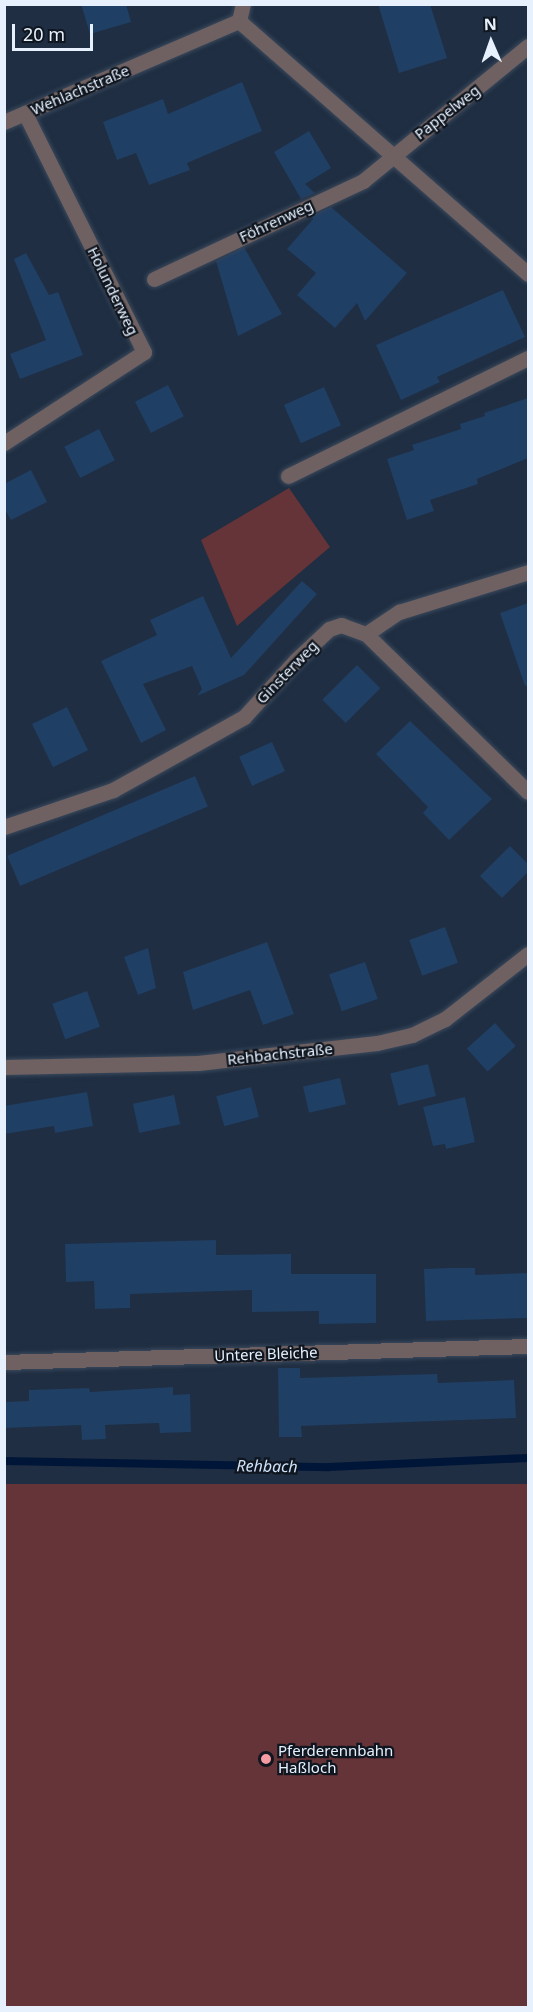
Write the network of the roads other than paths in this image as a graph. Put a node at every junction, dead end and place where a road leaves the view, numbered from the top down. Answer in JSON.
{"nodes":[{"id":1,"x":243,"y":4,"type":"edge"},
{"id":2,"x":239,"y":21,"type":"junction"},
{"id":3,"x":528,"y":45,"type":"edge"},
{"id":4,"x":25,"y":113,"type":"junction"},
{"id":5,"x":4,"y":122,"type":"edge"},
{"id":6,"x":393,"y":155,"type":"junction"},
{"id":7,"x":528,"y":274,"type":"edge"},
{"id":8,"x":154,"y":279,"type":"dead end"},
{"id":9,"x":528,"y":358,"type":"edge"},
{"id":10,"x":4,"y":443,"type":"edge"},
{"id":11,"x":288,"y":476,"type":"dead end"},
{"id":12,"x":528,"y":572,"type":"edge"},
{"id":13,"x":366,"y":634,"type":"junction"},
{"id":14,"x":528,"y":792,"type":"edge"},
{"id":15,"x":4,"y":827,"type":"edge"},
{"id":16,"x":528,"y":954,"type":"edge"},
{"id":17,"x":4,"y":1067,"type":"edge"},
{"id":18,"x":528,"y":1346,"type":"edge"},
{"id":19,"x":4,"y":1362,"type":"edge"}],
"edges":[{"from":1,"to":2,"type":"street"},
{"from":2,"to":4,"type":"street","name":"Wehlachstraße"},
{"from":2,"to":6,"type":"street"},
{"from":3,"to":6,"type":"street","name":"Pappelweg"},
{"from":4,"to":5,"type":"street","name":"Wehlachstraße"},
{"from":4,"to":10,"type":"street","name":"Holunderweg"},
{"from":6,"to":7,"type":"street"},
{"from":6,"to":8,"type":"street","name":"Föhrenweg"},
{"from":9,"to":11,"type":"street"},
{"from":12,"to":13,"type":"street"},
{"from":13,"to":14,"type":"street","name":"Ginsterweg"},
{"from":13,"to":15,"type":"street","name":"Ginsterweg"},
{"from":16,"to":17,"type":"street","name":"Rehbachstraße"},
{"from":18,"to":19,"type":"street","name":"Untere Bleiche"}]}
